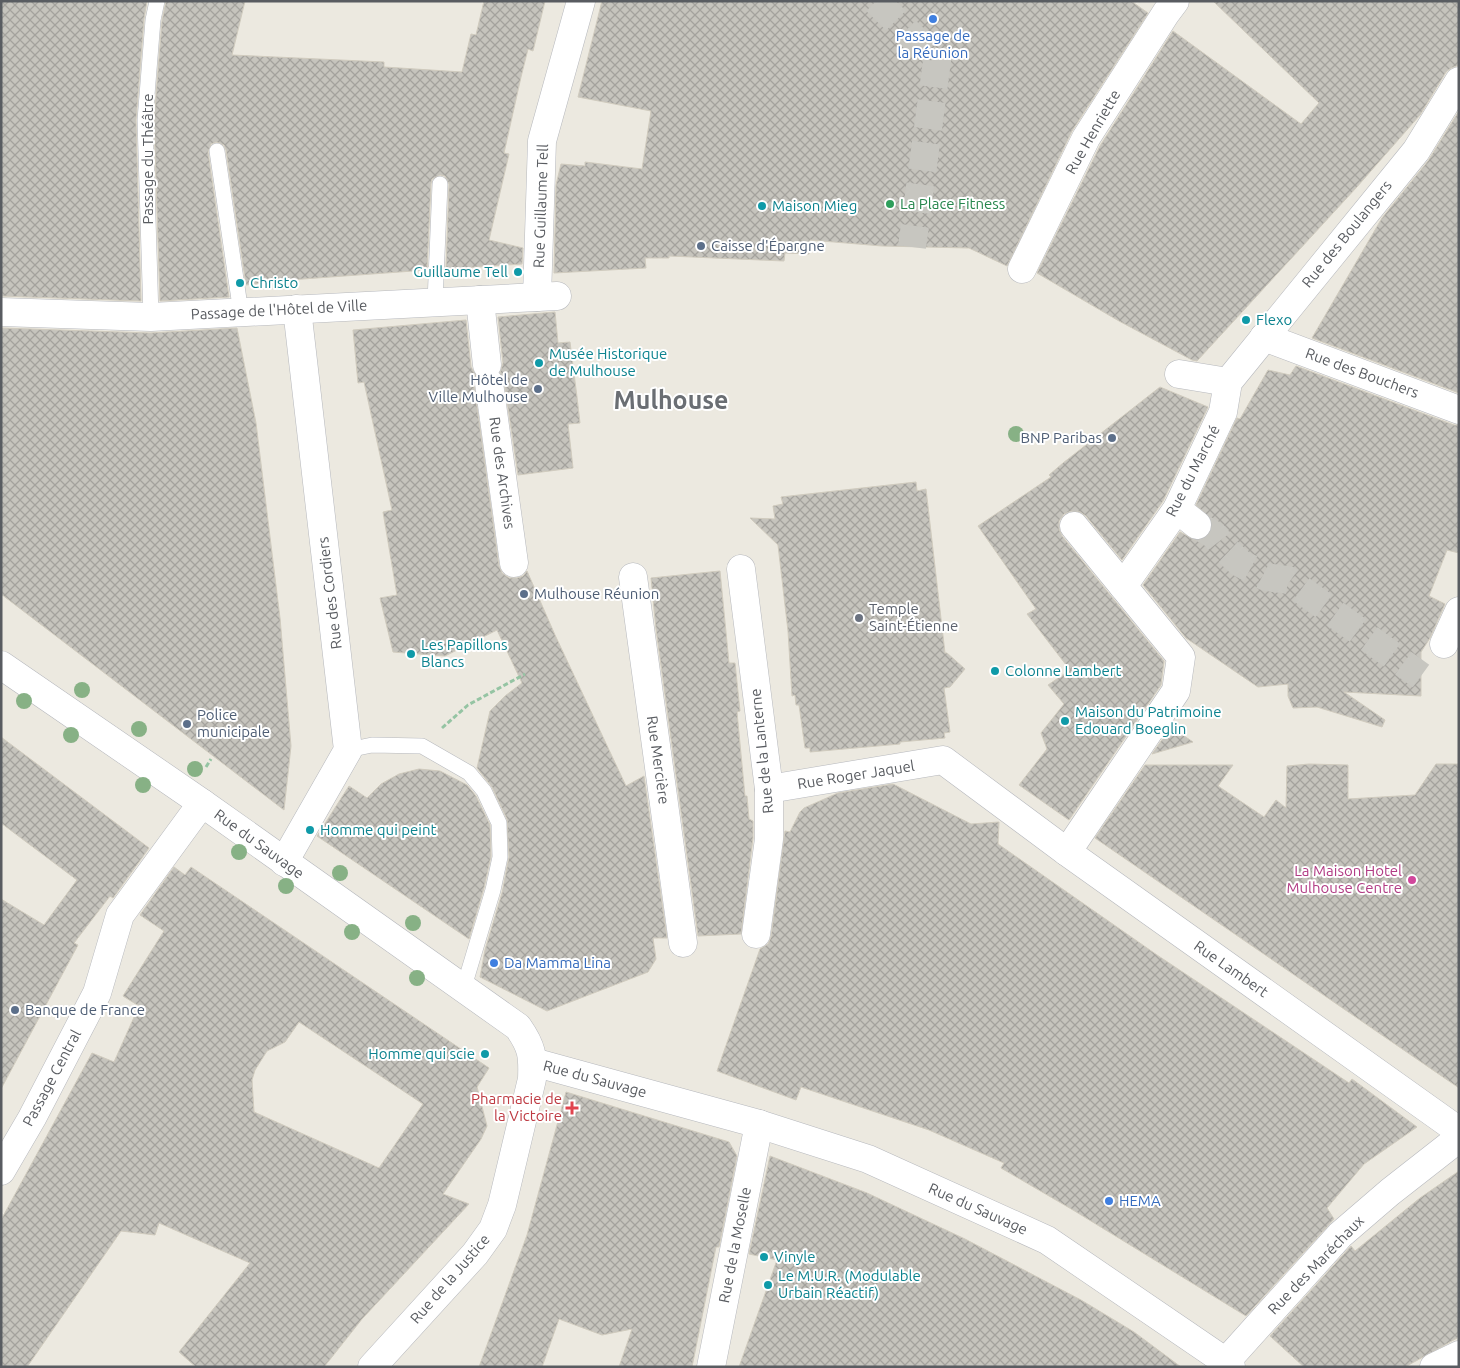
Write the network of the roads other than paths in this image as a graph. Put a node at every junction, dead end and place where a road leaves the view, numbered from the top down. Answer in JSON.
{"nodes":[{"id":1,"x":156,"y":1,"type":"edge"},
{"id":2,"x":582,"y":1,"type":"edge"},
{"id":3,"x":1175,"y":1,"type":"edge"},
{"id":4,"x":1459,"y":81,"type":"edge"},
{"id":5,"x":217,"y":151,"type":"dead end"},
{"id":6,"x":440,"y":184,"type":"dead end"},
{"id":7,"x":1022,"y":269,"type":"dead end"},
{"id":8,"x":547,"y":296,"type":"joint"},
{"id":9,"x":480,"y":300,"type":"junction"},
{"id":10,"x":435,"y":302,"type":"junction"},
{"id":11,"x":297,"y":309,"type":"junction"},
{"id":12,"x":1,"y":312,"type":"edge"},
{"id":13,"x":241,"y":313,"type":"junction"},
{"id":14,"x":150,"y":317,"type":"junction"},
{"id":15,"x":1264,"y":337,"type":"junction"},
{"id":16,"x":1179,"y":374,"type":"dead end"},
{"id":17,"x":1228,"y":382,"type":"junction"},
{"id":18,"x":1459,"y":410,"type":"edge"},
{"id":19,"x":1074,"y":526,"type":"dead end"},
{"id":20,"x":514,"y":563,"type":"dead end"},
{"id":21,"x":741,"y":568,"type":"dead end"},
{"id":22,"x":633,"y":577,"type":"dead end"},
{"id":23,"x":1123,"y":586,"type":"junction"},
{"id":24,"x":1459,"y":611,"type":"edge"},
{"id":25,"x":1444,"y":644,"type":"dead end"},
{"id":26,"x":1,"y":665,"type":"edge"},
{"id":27,"x":348,"y":750,"type":"junction"},
{"id":28,"x":943,"y":760,"type":"joint"},
{"id":29,"x":769,"y":789,"type":"junction"},
{"id":30,"x":202,"y":803,"type":"junction"},
{"id":31,"x":1067,"y":852,"type":"junction"},
{"id":32,"x":284,"y":862,"type":"junction"},
{"id":33,"x":756,"y":934,"type":"dead end"},
{"id":34,"x":683,"y":943,"type":"dead end"},
{"id":35,"x":464,"y":990,"type":"junction"},
{"id":36,"x":533,"y":1062,"type":"junction"},
{"id":37,"x":759,"y":1124,"type":"junction"},
{"id":38,"x":1459,"y":1131,"type":"edge"},
{"id":39,"x":1459,"y":1138,"type":"edge"},
{"id":40,"x":1,"y":1171,"type":"edge"},
{"id":41,"x":1459,"y":1355,"type":"edge"},
{"id":42,"x":1226,"y":1365,"type":"edge"},
{"id":43,"x":372,"y":1367,"type":"edge"},
{"id":44,"x":711,"y":1367,"type":"edge"},
{"id":45,"x":1434,"y":1367,"type":"edge"}],
"edges":[{"from":1,"to":14,"type":"lane","name":"Passage du Théâtre"},
{"from":2,"to":8,"type":"street","name":"Rue Guillaume Tell"},
{"from":3,"to":7,"type":"street","name":"Rue Henriette"},
{"from":4,"to":15,"type":"street","name":"Rue des Boulangers"},
{"from":5,"to":13,"type":"lane"},
{"from":6,"to":10,"type":"lane"},
{"from":8,"to":9,"type":"street","name":"Passage de l'Hôtel de Ville"},
{"from":9,"to":10,"type":"street","name":"Passage de l'Hôtel de Ville"},
{"from":9,"to":20,"type":"street","name":"Rue des Archives"},
{"from":10,"to":11,"type":"street","name":"Passage de l'Hôtel de Ville"},
{"from":11,"to":13,"type":"street","name":"Passage de l'Hôtel de Ville"},
{"from":11,"to":27,"type":"street","name":"Rue des Cordiers"},
{"from":12,"to":14,"type":"street","name":"Passage de l'Hôtel de Ville"},
{"from":13,"to":14,"type":"street","name":"Passage de l'Hôtel de Ville"},
{"from":15,"to":17,"type":"street","name":"Rue des Boulangers"},
{"from":15,"to":18,"type":"street","name":"Rue des Bouchers"},
{"from":16,"to":17,"type":"street"},
{"from":17,"to":23,"type":"street","name":"Rue du Marché"},
{"from":19,"to":23,"type":"street"},
{"from":21,"to":29,"type":"street","name":"Rue de la Lanterne"},
{"from":22,"to":34,"type":"street","name":"Rue Mercière"},
{"from":23,"to":31,"type":"street"},
{"from":24,"to":25,"type":"street"},
{"from":26,"to":30,"type":"street","name":"Rue du Sauvage"},
{"from":27,"to":32,"type":"street"},
{"from":27,"to":35,"type":"lane"},
{"from":28,"to":29,"type":"street","name":"Rue Roger Jaquel"},
{"from":28,"to":31,"type":"street","name":"Rue Lambert"},
{"from":29,"to":33,"type":"street","name":"Rue de la Lanterne"},
{"from":30,"to":32,"type":"street","name":"Rue du Sauvage"},
{"from":30,"to":40,"type":"street","name":"Passage Central"},
{"from":31,"to":38,"type":"street","name":"Rue Lambert"},
{"from":32,"to":35,"type":"street","name":"Rue du Sauvage"},
{"from":35,"to":36,"type":"street","name":"Rue du Sauvage"},
{"from":36,"to":37,"type":"street","name":"Rue du Sauvage"},
{"from":36,"to":43,"type":"street","name":"Rue de la Justice"},
{"from":37,"to":42,"type":"street","name":"Rue du Sauvage"},
{"from":37,"to":44,"type":"street","name":"Rue de la Moselle"},
{"from":39,"to":42,"type":"street","name":"Rue des Maréchaux"},
{"from":41,"to":45,"type":"street"}]}
